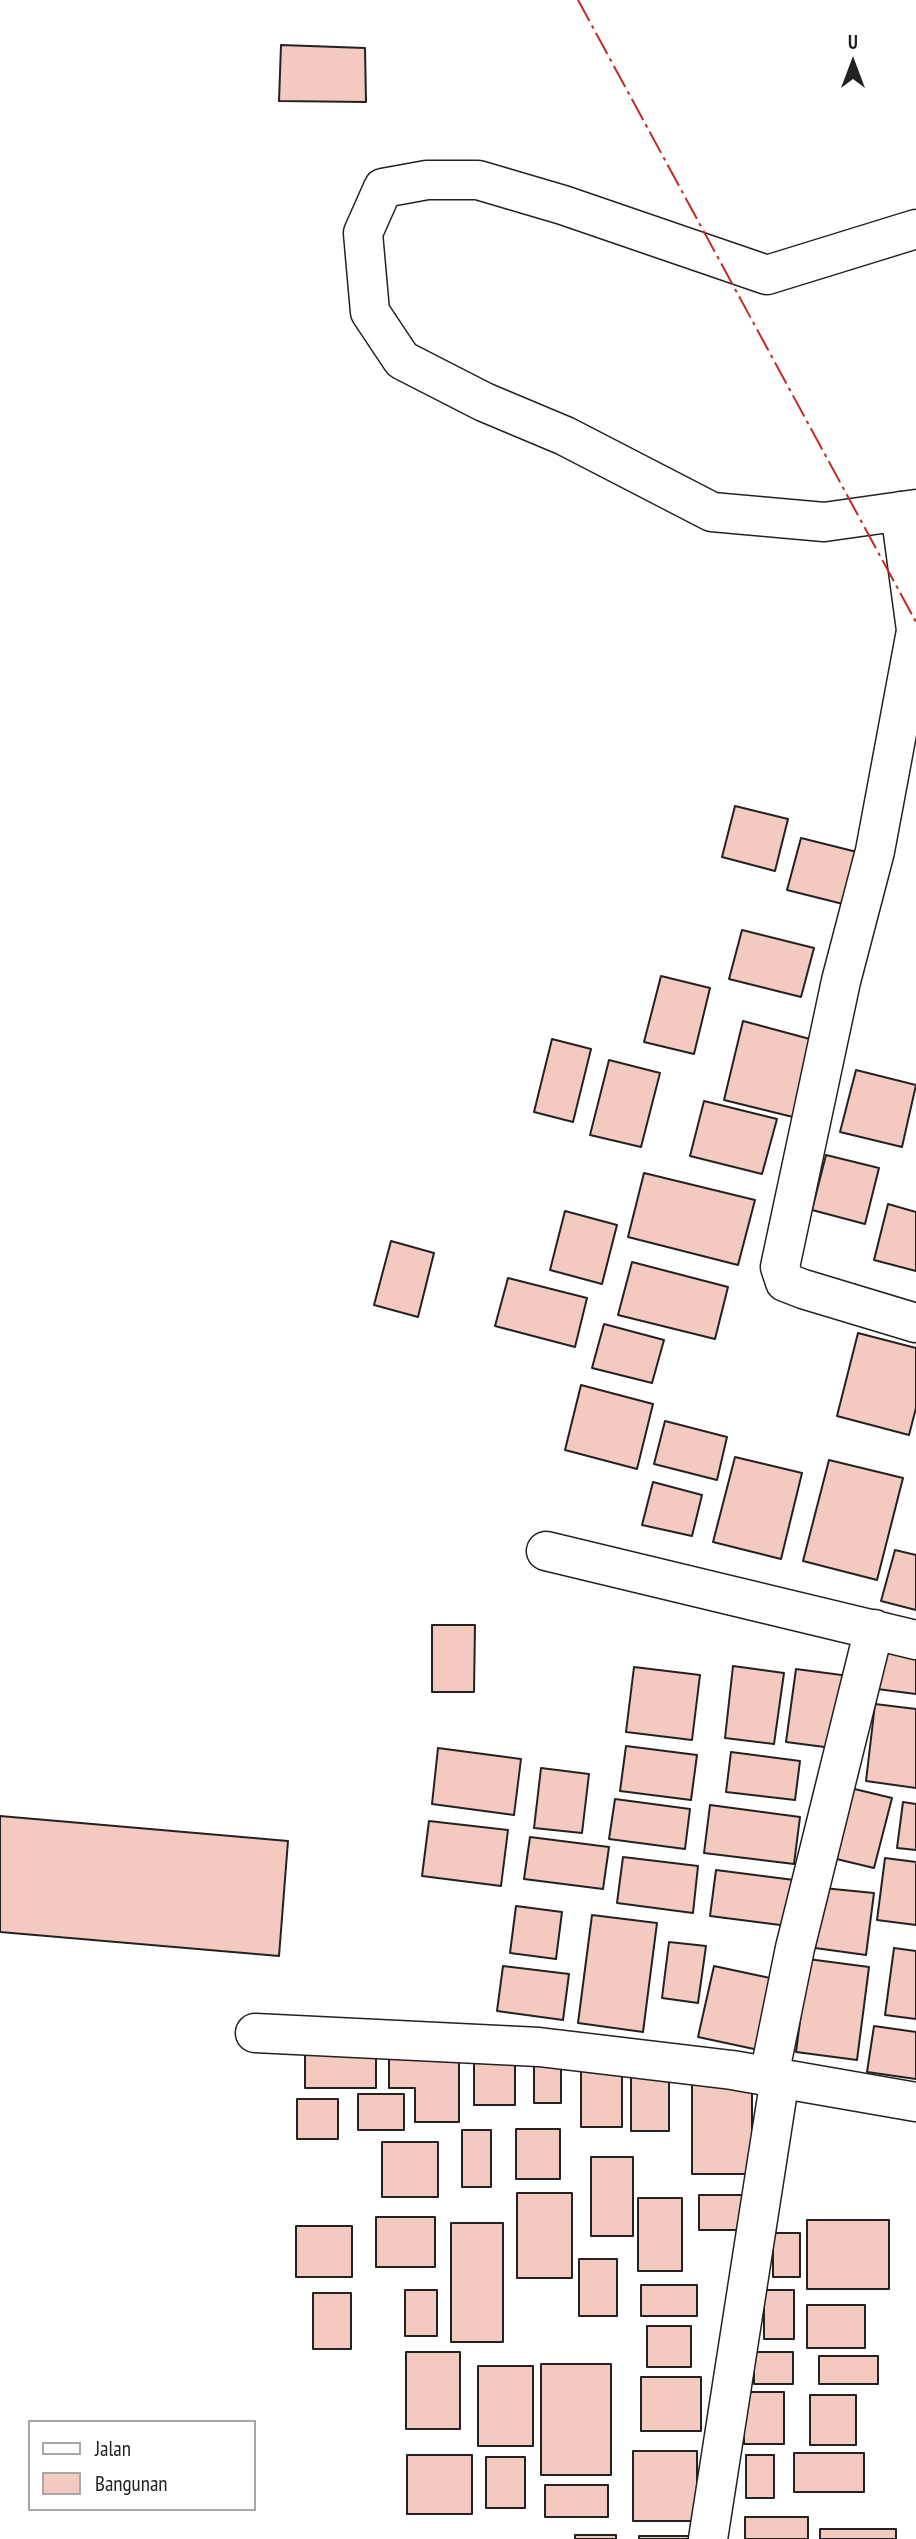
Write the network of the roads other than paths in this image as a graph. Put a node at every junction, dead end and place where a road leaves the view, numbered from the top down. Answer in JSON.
{"nodes":[{"id":1,"x":916,"y":229,"type":"edge"},
{"id":2,"x":908,"y":510,"type":"edge"},
{"id":3,"x":916,"y":630,"type":"edge"},
{"id":4,"x":916,"y":1323,"type":"edge"},
{"id":5,"x":546,"y":1551,"type":"dead end"},
{"id":6,"x":874,"y":1629,"type":"junction"},
{"id":7,"x":916,"y":1640,"type":"edge"},
{"id":8,"x":254,"y":2033,"type":"dead end"},
{"id":9,"x":774,"y":2077,"type":"junction"},
{"id":10,"x":916,"y":2102,"type":"edge"},
{"id":11,"x":708,"y":2539,"type":"edge"}],
"edges":[{"from":1,"to":2,"type":"street"},
{"from":2,"to":3,"type":"street"},
{"from":3,"to":4,"type":"street"},
{"from":5,"to":6,"type":"street"},
{"from":6,"to":7,"type":"street"},
{"from":6,"to":9,"type":"street"},
{"from":8,"to":9,"type":"street"},
{"from":9,"to":10,"type":"street"},
{"from":9,"to":11,"type":"street"}]}
